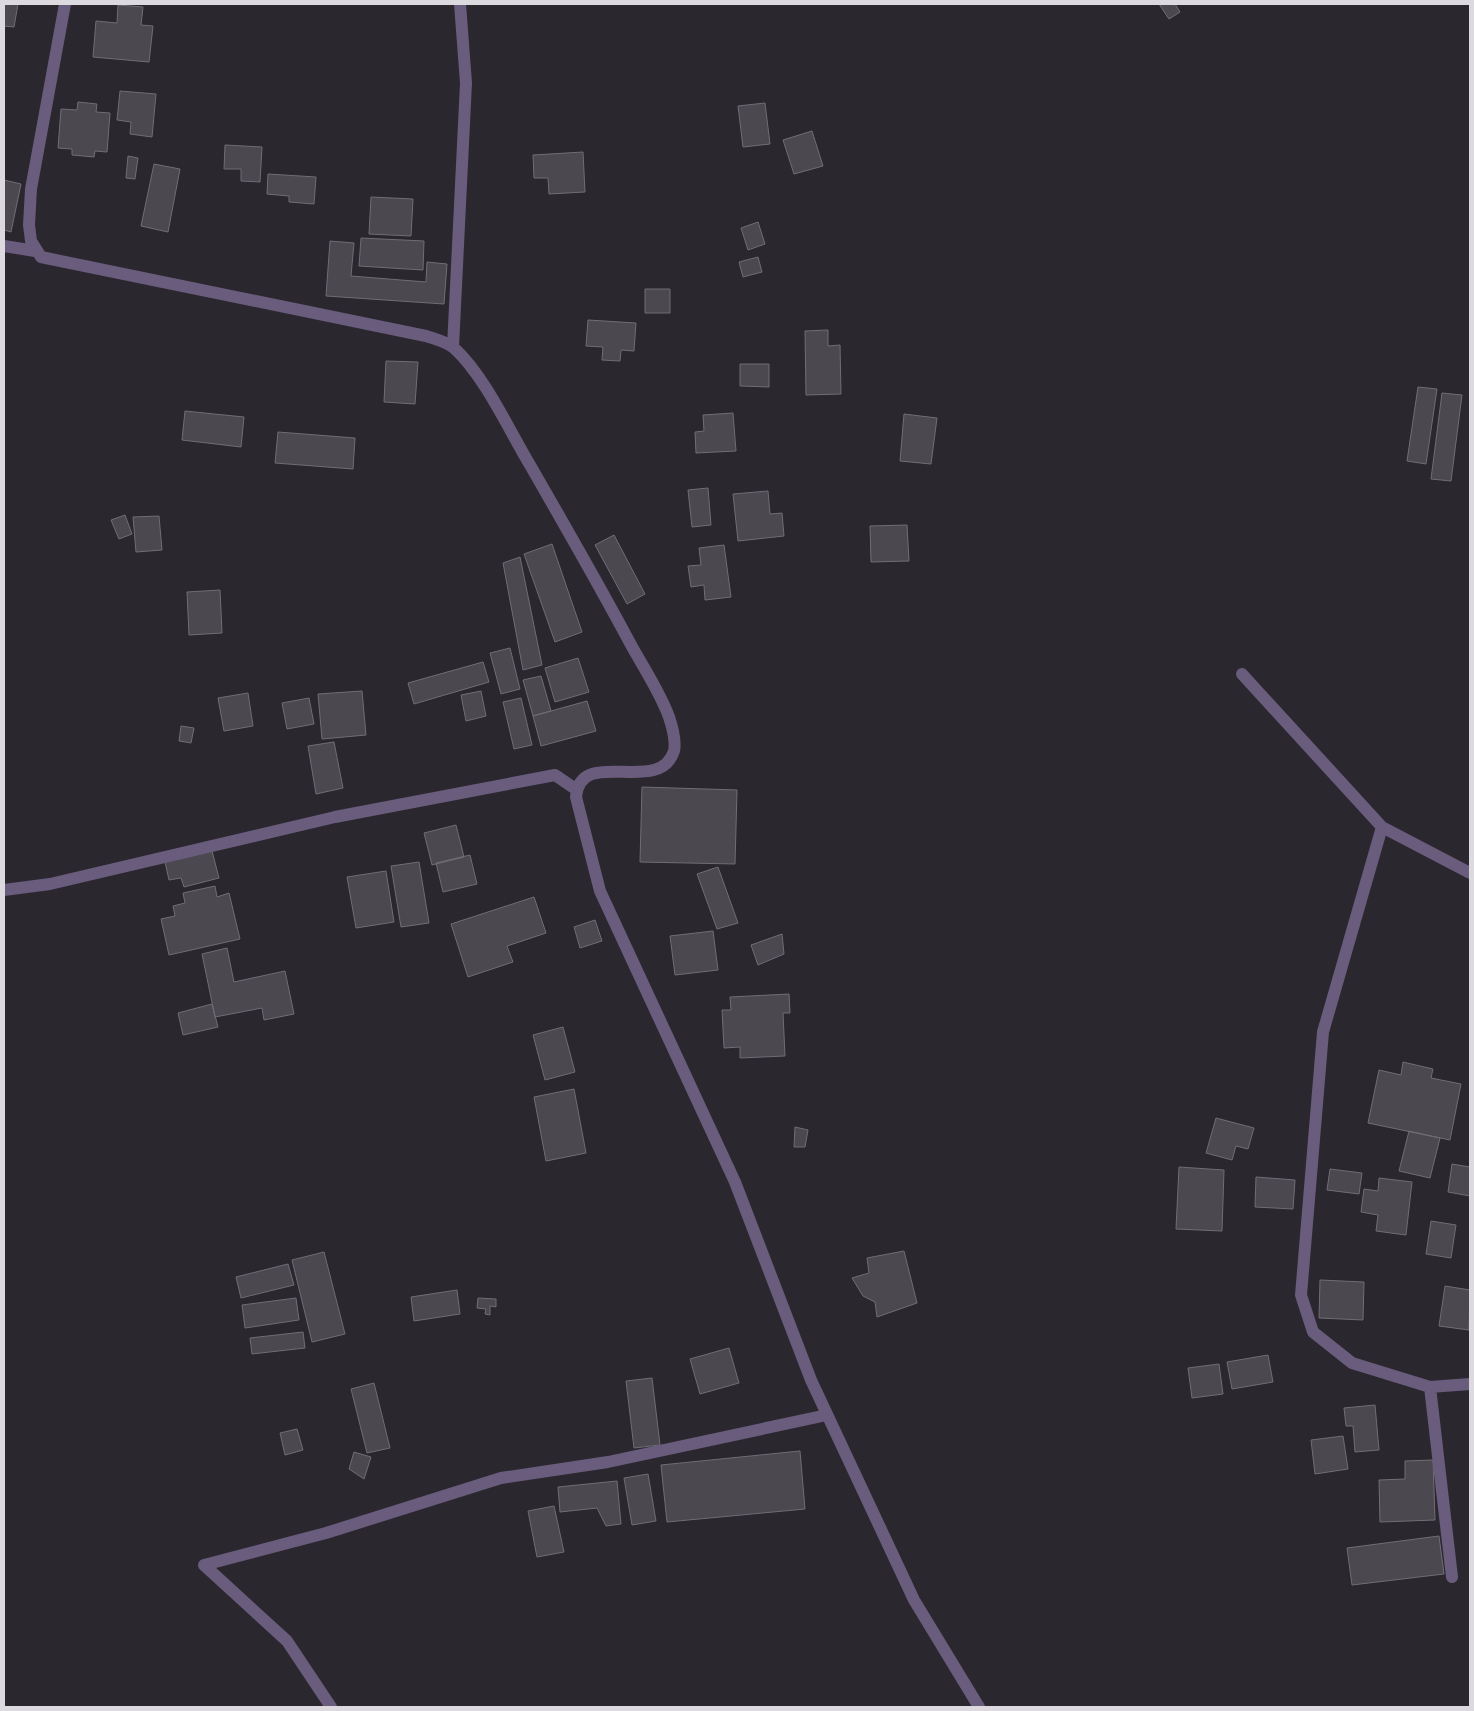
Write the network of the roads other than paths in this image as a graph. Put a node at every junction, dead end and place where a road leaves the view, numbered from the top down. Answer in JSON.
{"nodes":[{"id":1,"x":66,"y":4,"type":"edge"},
{"id":2,"x":460,"y":4,"type":"edge"},
{"id":3,"x":4,"y":246,"type":"edge"},
{"id":4,"x":35,"y":251,"type":"junction"},
{"id":5,"x":453,"y":348,"type":"junction"},
{"id":6,"x":1242,"y":674,"type":"dead end"},
{"id":7,"x":577,"y":790,"type":"junction"},
{"id":8,"x":1382,"y":827,"type":"junction"},
{"id":9,"x":1470,"y":873,"type":"edge"},
{"id":10,"x":4,"y":890,"type":"edge"},
{"id":11,"x":1470,"y":1384,"type":"edge"},
{"id":12,"x":1430,"y":1387,"type":"junction"},
{"id":13,"x":827,"y":1415,"type":"junction"},
{"id":14,"x":1452,"y":1577,"type":"dead end"},
{"id":15,"x":331,"y":1707,"type":"edge"},
{"id":16,"x":979,"y":1707,"type":"edge"}],
"edges":[{"from":1,"to":4,"type":"street"},
{"from":2,"to":5,"type":"street"},
{"from":3,"to":4,"type":"street"},
{"from":4,"to":5,"type":"street"},
{"from":5,"to":7,"type":"street"},
{"from":6,"to":8,"type":"street"},
{"from":7,"to":10,"type":"street"},
{"from":7,"to":13,"type":"street"},
{"from":8,"to":9,"type":"street"},
{"from":8,"to":12,"type":"street"},
{"from":11,"to":12,"type":"street"},
{"from":12,"to":14,"type":"street"},
{"from":13,"to":15,"type":"street"},
{"from":13,"to":16,"type":"street"}]}
